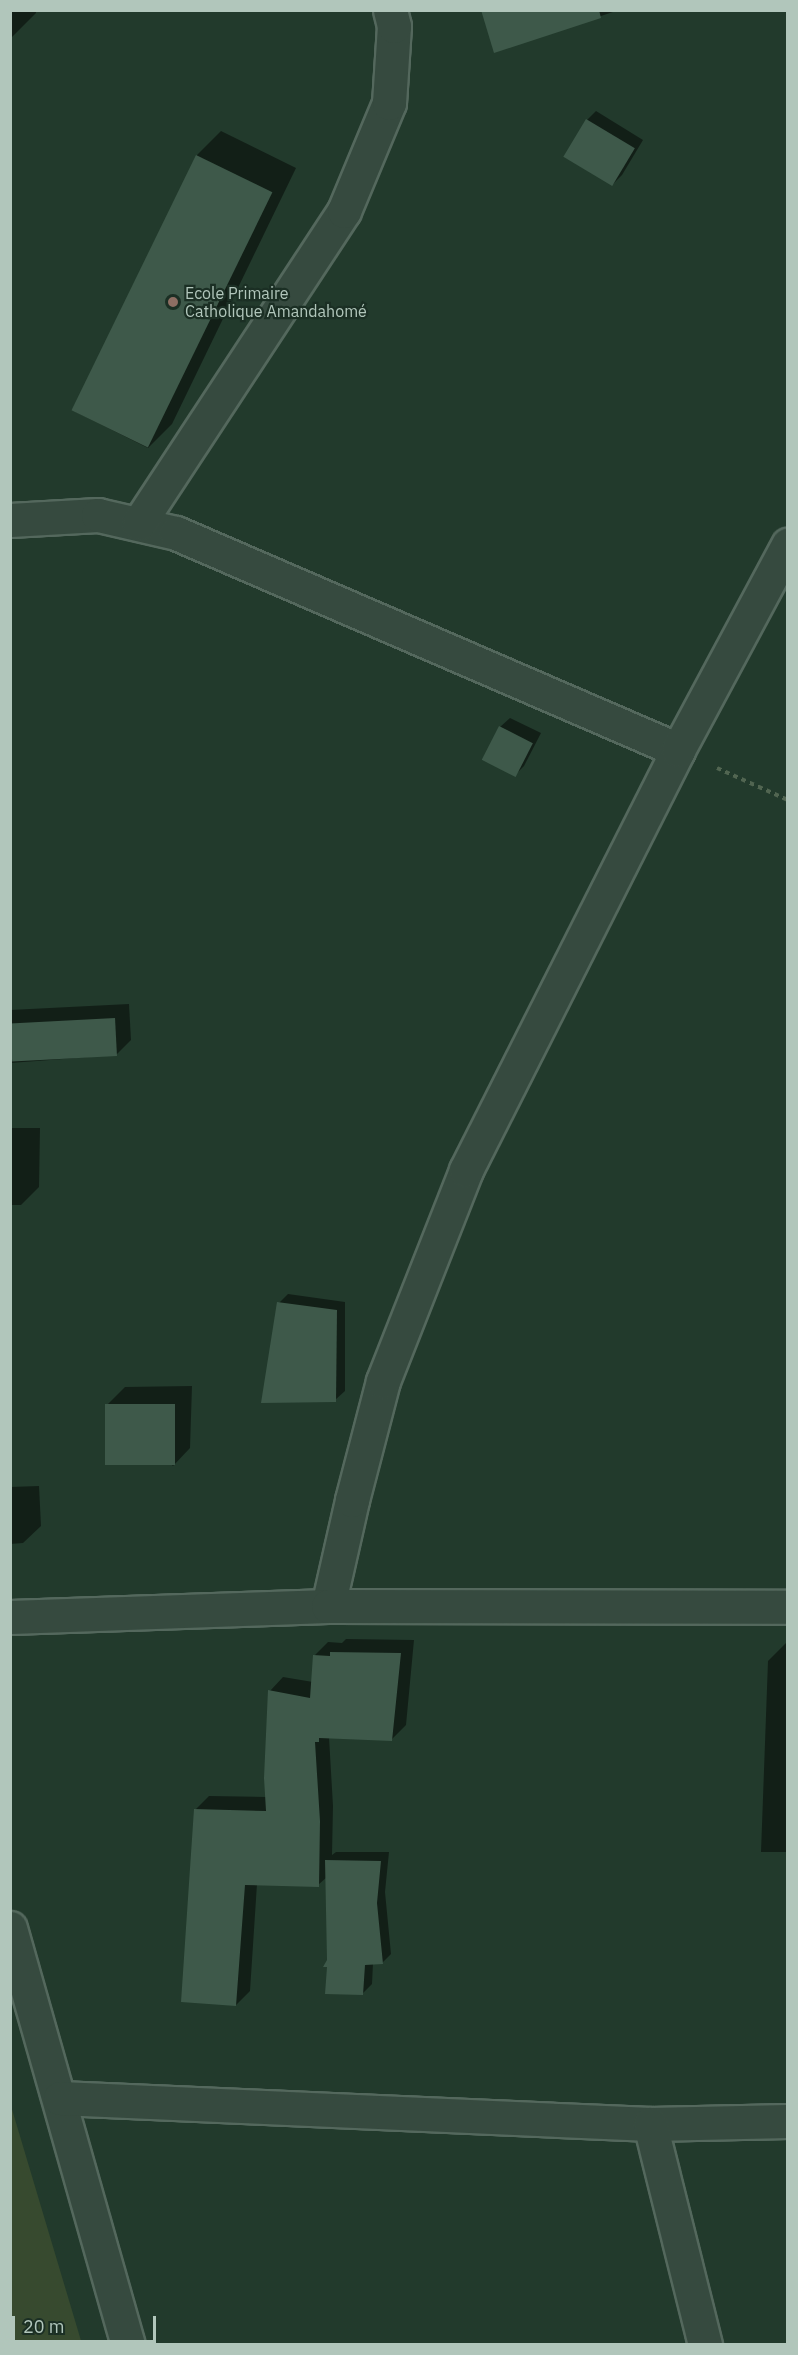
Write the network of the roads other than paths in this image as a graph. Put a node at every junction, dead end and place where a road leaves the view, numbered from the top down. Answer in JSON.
{"nodes":[{"id":1,"x":390,"y":10,"type":"edge"},
{"id":2,"x":10,"y":520,"type":"edge"},
{"id":3,"x":139,"y":522,"type":"junction"},
{"id":4,"x":788,"y":545,"type":"edge"},
{"id":5,"x":678,"y":750,"type":"junction"},
{"id":6,"x":328,"y":1606,"type":"junction"},
{"id":7,"x":788,"y":1607,"type":"edge"},
{"id":8,"x":10,"y":1617,"type":"edge"},
{"id":9,"x":10,"y":1928,"type":"edge"},
{"id":10,"x":60,"y":2098,"type":"junction"},
{"id":11,"x":788,"y":2121,"type":"edge"},
{"id":12,"x":650,"y":2124,"type":"junction"},
{"id":13,"x":128,"y":2344,"type":"edge"},
{"id":14,"x":705,"y":2344,"type":"edge"}],
"edges":[{"from":1,"to":3,"type":"street"},
{"from":2,"to":3,"type":"street"},
{"from":3,"to":5,"type":"street"},
{"from":4,"to":5,"type":"street"},
{"from":5,"to":6,"type":"street"},
{"from":6,"to":7,"type":"street"},
{"from":6,"to":8,"type":"street"},
{"from":9,"to":10,"type":"street"},
{"from":10,"to":12,"type":"street"},
{"from":10,"to":13,"type":"street"},
{"from":11,"to":12,"type":"street"},
{"from":12,"to":14,"type":"street"}]}
